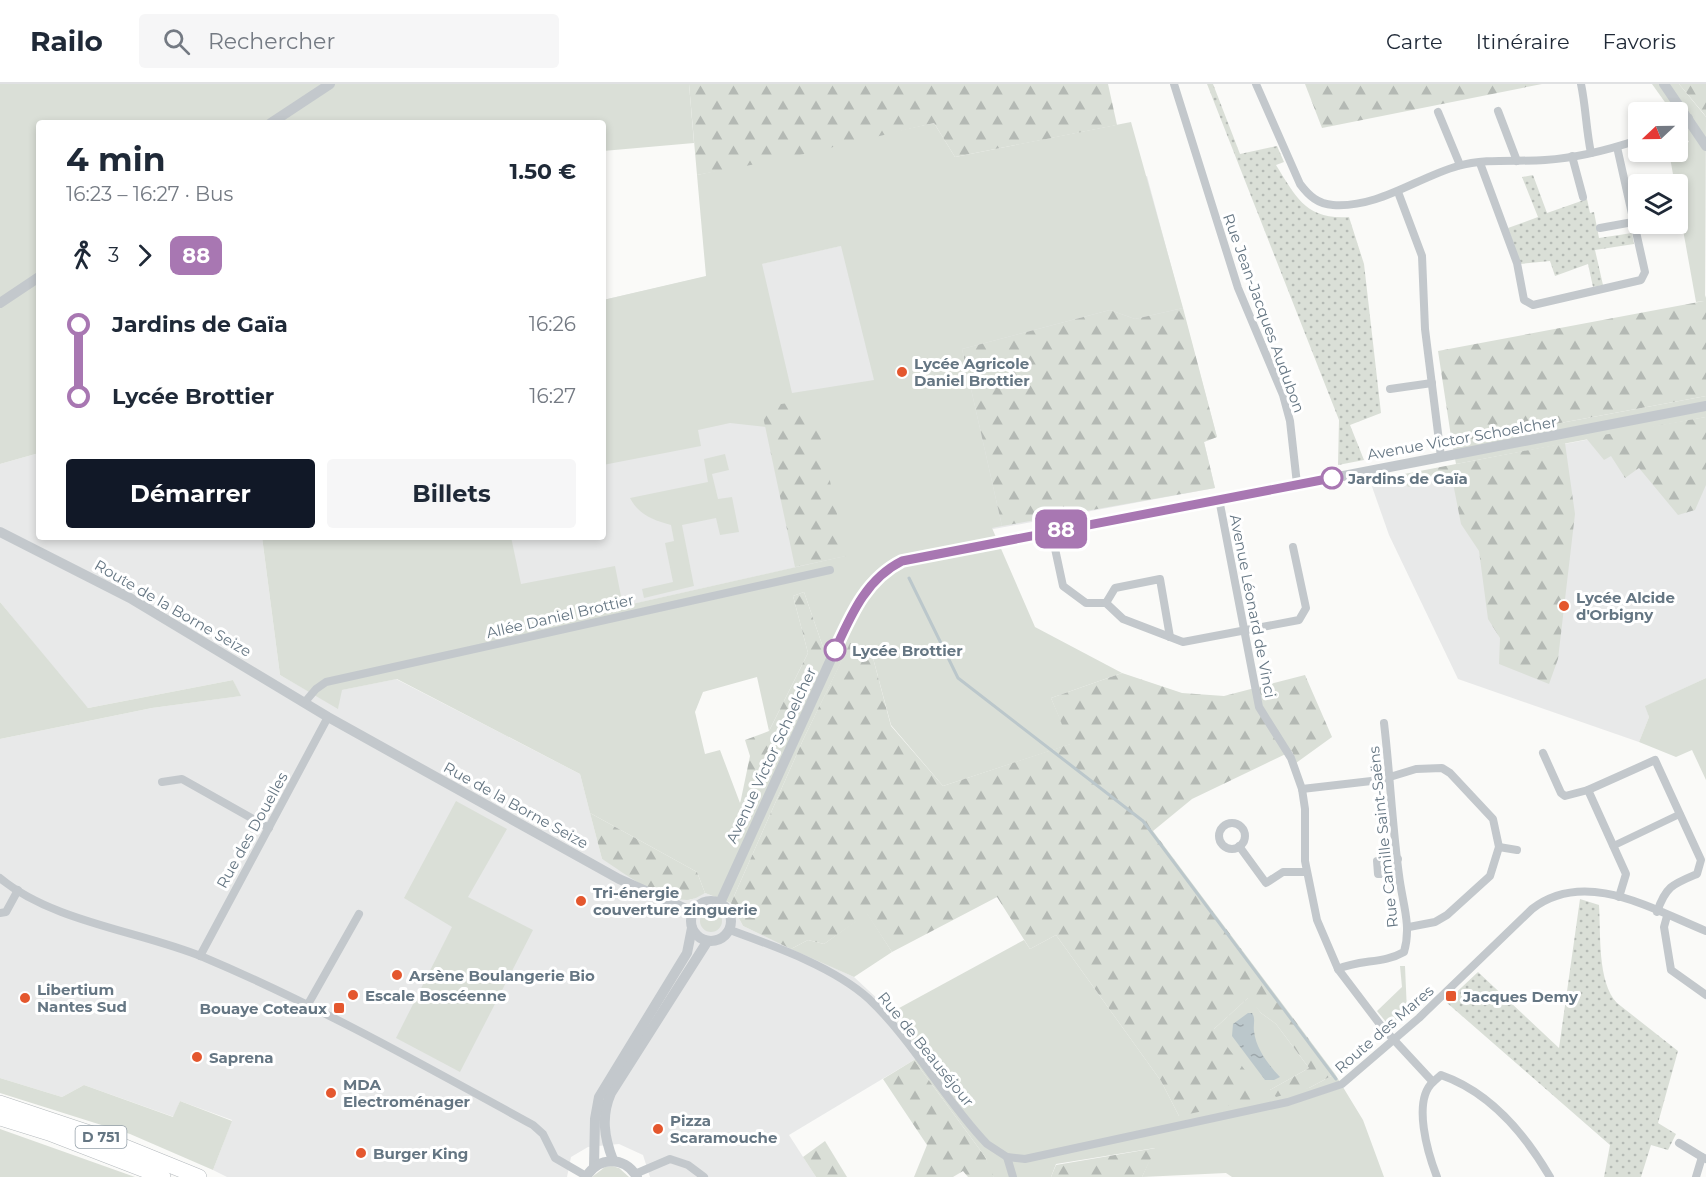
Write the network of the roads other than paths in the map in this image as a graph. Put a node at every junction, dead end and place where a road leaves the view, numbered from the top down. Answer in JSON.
{"nodes":[{"id":1,"x":330,"y":84,"type":"edge"},
{"id":2,"x":1174,"y":84,"type":"edge"},
{"id":3,"x":1256,"y":84,"type":"edge"},
{"id":4,"x":1581,"y":84,"type":"edge"},
{"id":5,"x":1664,"y":84,"type":"edge"},
{"id":6,"x":1497,"y":111,"type":"dead end"},
{"id":7,"x":1438,"y":112,"type":"dead end"},
{"id":8,"x":1689,"y":118,"type":"joint"},
{"id":9,"x":276,"y":120,"type":"edge"},
{"id":10,"x":1628,"y":143,"type":"edge"},
{"id":11,"x":1706,"y":146,"type":"edge"},
{"id":12,"x":1617,"y":147,"type":"junction"},
{"id":13,"x":1591,"y":153,"type":"junction"},
{"id":14,"x":1572,"y":156,"type":"junction"},
{"id":15,"x":1517,"y":161,"type":"junction"},
{"id":16,"x":1480,"y":163,"type":"junction"},
{"id":17,"x":1460,"y":165,"type":"junction"},
{"id":18,"x":1398,"y":192,"type":"junction"},
{"id":19,"x":1583,"y":197,"type":"dead end"},
{"id":20,"x":1628,"y":199,"type":"edge"},
{"id":21,"x":1628,"y":223,"type":"edge"},
{"id":22,"x":1600,"y":228,"type":"dead end"},
{"id":23,"x":1636,"y":234,"type":"edge"},
{"id":24,"x":36,"y":279,"type":"edge"},
{"id":25,"x":0,"y":303,"type":"edge"},
{"id":26,"x":1432,"y":383,"type":"junction"},
{"id":27,"x":1390,"y":389,"type":"dead end"},
{"id":28,"x":1706,"y":406,"type":"edge"},
{"id":29,"x":1441,"y":457,"type":"junction"},
{"id":30,"x":1297,"y":484,"type":"junction"},
{"id":31,"x":1219,"y":499,"type":"junction"},
{"id":32,"x":1051,"y":530,"type":"junction"},
{"id":33,"x":0,"y":532,"type":"edge"},
{"id":34,"x":1293,"y":547,"type":"dead end"},
{"id":35,"x":830,"y":570,"type":"dead end"},
{"id":36,"x":1106,"y":603,"type":"junction"},
{"id":37,"x":1243,"y":631,"type":"junction"},
{"id":38,"x":1170,"y":637,"type":"junction"},
{"id":39,"x":304,"y":703,"type":"junction"},
{"id":40,"x":328,"y":717,"type":"junction"},
{"id":41,"x":1384,"y":723,"type":"dead end"},
{"id":42,"x":1543,"y":753,"type":"dead end"},
{"id":43,"x":1390,"y":778,"type":"junction"},
{"id":44,"x":162,"y":782,"type":"dead end"},
{"id":45,"x":1302,"y":789,"type":"junction"},
{"id":46,"x":1588,"y":790,"type":"junction"},
{"id":47,"x":1680,"y":814,"type":"junction"},
{"id":48,"x":269,"y":828,"type":"junction"},
{"id":49,"x":1239,"y":846,"type":"dead end"},
{"id":50,"x":1613,"y":846,"type":"junction"},
{"id":51,"x":1499,"y":847,"type":"junction"},
{"id":52,"x":1517,"y":850,"type":"dead end"},
{"id":53,"x":1398,"y":859,"type":"junction"},
{"id":54,"x":1306,"y":872,"type":"junction"},
{"id":55,"x":1398,"y":874,"type":"junction"},
{"id":56,"x":0,"y":878,"type":"edge"},
{"id":57,"x":18,"y":890,"type":"junction"},
{"id":58,"x":1619,"y":897,"type":"junction"},
{"id":59,"x":720,"y":903,"type":"junction"},
{"id":60,"x":693,"y":912,"type":"junction"},
{"id":61,"x":1657,"y":912,"type":"junction"},
{"id":62,"x":0,"y":913,"type":"edge"},
{"id":63,"x":360,"y":914,"type":"dead end"},
{"id":64,"x":1667,"y":916,"type":"junction"},
{"id":65,"x":1408,"y":927,"type":"junction"},
{"id":66,"x":692,"y":928,"type":"junction"},
{"id":67,"x":730,"y":930,"type":"junction"},
{"id":68,"x":1706,"y":931,"type":"edge"},
{"id":69,"x":707,"y":942,"type":"junction"},
{"id":70,"x":200,"y":956,"type":"junction"},
{"id":71,"x":1338,"y":969,"type":"junction"},
{"id":72,"x":1706,"y":995,"type":"edge"},
{"id":73,"x":308,"y":1006,"type":"junction"},
{"id":74,"x":1395,"y":1040,"type":"junction"},
{"id":75,"x":1433,"y":1082,"type":"junction"},
{"id":76,"x":0,"y":1103,"type":"edge"},
{"id":77,"x":0,"y":1118,"type":"edge"},
{"id":78,"x":1679,"y":1143,"type":"dead end"},
{"id":79,"x":1007,"y":1156,"type":"junction"},
{"id":80,"x":1704,"y":1158,"type":"edge"},
{"id":81,"x":613,"y":1161,"type":"junction"},
{"id":82,"x":594,"y":1167,"type":"junction"},
{"id":83,"x":636,"y":1176,"type":"edge"},
{"id":84,"x":163,"y":1177,"type":"edge"},
{"id":85,"x":199,"y":1177,"type":"edge"},
{"id":86,"x":586,"y":1177,"type":"edge"},
{"id":87,"x":704,"y":1177,"type":"edge"},
{"id":88,"x":1013,"y":1177,"type":"edge"},
{"id":89,"x":1437,"y":1177,"type":"edge"},
{"id":90,"x":1550,"y":1177,"type":"edge"},
{"id":91,"x":1696,"y":1177,"type":"edge"}],
"edges":[{"from":1,"to":9,"type":"street"},
{"from":2,"to":30,"type":"street","name":"Rue Jean-Jacques Audubon"},
{"from":3,"to":18,"type":"street"},
{"from":4,"to":13,"type":"street"},
{"from":5,"to":8,"type":"street"},
{"from":6,"to":15,"type":"street"},
{"from":7,"to":17,"type":"street"},
{"from":8,"to":11,"type":"street"},
{"from":10,"to":12,"type":"street"},
{"from":12,"to":13,"type":"street"},
{"from":12,"to":20,"type":"street"},
{"from":13,"to":14,"type":"street"},
{"from":14,"to":15,"type":"street"},
{"from":14,"to":19,"type":"street"},
{"from":15,"to":16,"type":"street"},
{"from":16,"to":17,"type":"street"},
{"from":16,"to":23,"type":"street"},
{"from":17,"to":18,"type":"street"},
{"from":18,"to":26,"type":"street"},
{"from":21,"to":22,"type":"street"},
{"from":24,"to":25,"type":"street"},
{"from":26,"to":27,"type":"street"},
{"from":26,"to":29,"type":"street"},
{"from":28,"to":29,"type":"street","name":"Avenue Victor Schoelcher"},
{"from":29,"to":30,"type":"street","name":"Avenue Victor Schoelcher"},
{"from":30,"to":31,"type":"street","name":"Avenue Victor Schoelcher"},
{"from":31,"to":32,"type":"street","name":"Avenue Victor Schoelcher"},
{"from":31,"to":37,"type":"street","name":"Avenue Léonard de Vinci"},
{"from":32,"to":36,"type":"street"},
{"from":32,"to":59,"type":"street","name":"Avenue Victor Schoelcher"},
{"from":33,"to":39,"type":"street","name":"Route de la Borne Seize"},
{"from":34,"to":37,"type":"street"},
{"from":35,"to":39,"type":"street","name":"Allée Daniel Brottier"},
{"from":36,"to":38,"type":"street"},
{"from":36,"to":38,"type":"street"},
{"from":37,"to":38,"type":"street"},
{"from":37,"to":45,"type":"street","name":"Avenue Léonard de Vinci"},
{"from":39,"to":40,"type":"street","name":"Route de la Borne Seize"},
{"from":40,"to":48,"type":"street","name":"Rue des Douelles"},
{"from":40,"to":60,"type":"street","name":"Rue de la Borne Seize"},
{"from":41,"to":43,"type":"street","name":"Rue Camille Saint-Saëns"},
{"from":42,"to":46,"type":"street"},
{"from":43,"to":45,"type":"street"},
{"from":43,"to":51,"type":"street"},
{"from":43,"to":53,"type":"street","name":"Rue Camille Saint-Saëns"},
{"from":44,"to":48,"type":"street"},
{"from":45,"to":54,"type":"street","name":"Avenue Léonard de Vinci"},
{"from":46,"to":47,"type":"street"},
{"from":46,"to":50,"type":"street"},
{"from":47,"to":50,"type":"street"},
{"from":47,"to":61,"type":"street"},
{"from":48,"to":70,"type":"street","name":"Rue des Douelles"},
{"from":49,"to":54,"type":"street"},
{"from":50,"to":58,"type":"street"},
{"from":51,"to":52,"type":"street"},
{"from":51,"to":65,"type":"street"},
{"from":53,"to":55,"type":"street","name":"Rue Camille Saint-Saëns"},
{"from":53,"to":55,"type":"street"},
{"from":54,"to":71,"type":"street","name":"Avenue Léonard de Vinci"},
{"from":55,"to":65,"type":"street","name":"Rue Camille Saint-Saëns"},
{"from":56,"to":57,"type":"street"},
{"from":57,"to":62,"type":"street"},
{"from":57,"to":70,"type":"street"},
{"from":58,"to":61,"type":"street","name":"Route des Mares"},
{"from":58,"to":74,"type":"street","name":"Route des Mares"},
{"from":59,"to":60,"type":"street"},
{"from":59,"to":67,"type":"street"},
{"from":60,"to":66,"type":"street"},
{"from":61,"to":64,"type":"street","name":"Route des Mares"},
{"from":63,"to":73,"type":"street"},
{"from":64,"to":68,"type":"street","name":"Route des Mares"},
{"from":64,"to":72,"type":"street"},
{"from":65,"to":71,"type":"street","name":"Rue Camille Saint-Saëns"},
{"from":66,"to":69,"type":"street"},
{"from":66,"to":82,"type":"street"},
{"from":67,"to":69,"type":"street"},
{"from":67,"to":79,"type":"street","name":"Rue de Beauséjour"},
{"from":69,"to":81,"type":"street"},
{"from":70,"to":73,"type":"street"},
{"from":71,"to":74,"type":"street","name":"Avenue Léonard de Vinci"},
{"from":73,"to":86,"type":"street"},
{"from":74,"to":75,"type":"street","name":"Avenue Léonard de Vinci"},
{"from":74,"to":79,"type":"street","name":"Route des Mares"},
{"from":75,"to":89,"type":"street"},
{"from":75,"to":90,"type":"street"},
{"from":76,"to":85,"type":"highway","number":"D 751"},
{"from":77,"to":84,"type":"highway","number":"D 751"},
{"from":78,"to":80,"type":"street"},
{"from":79,"to":88,"type":"street"},
{"from":80,"to":91,"type":"street"},
{"from":81,"to":82,"type":"street"},
{"from":81,"to":83,"type":"street"},
{"from":82,"to":86,"type":"street"},
{"from":83,"to":87,"type":"street"}]}
